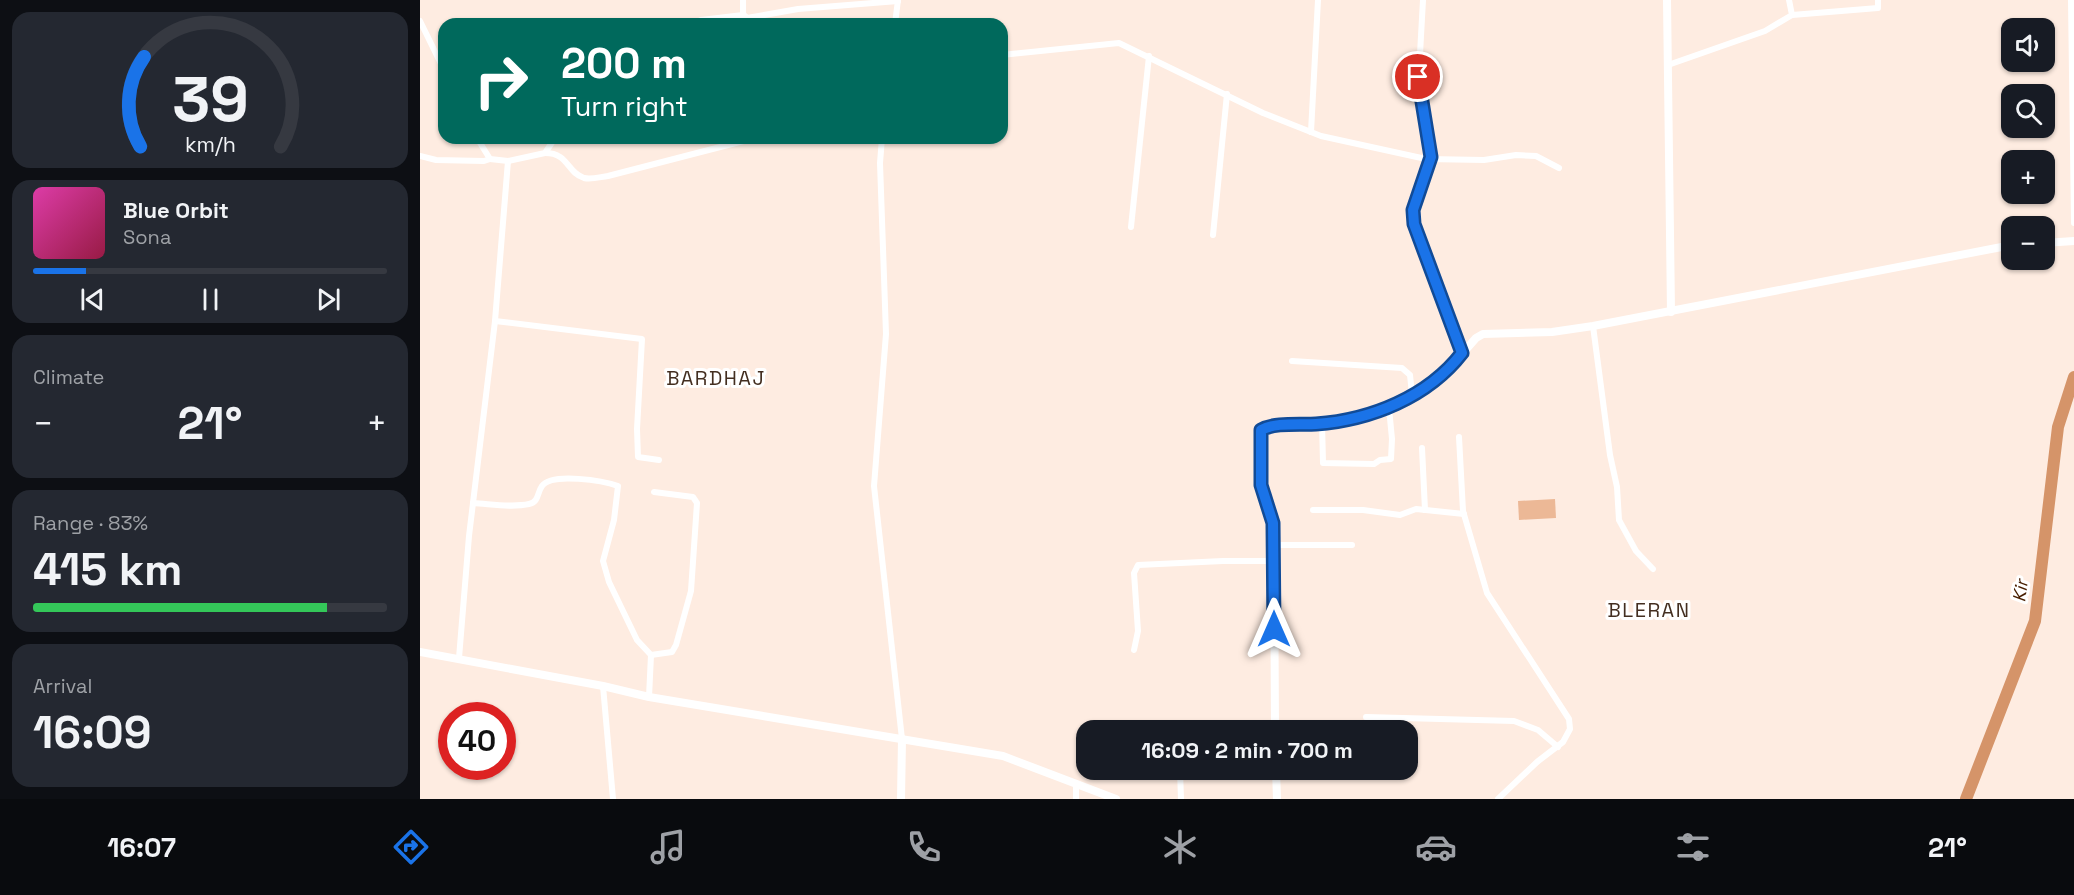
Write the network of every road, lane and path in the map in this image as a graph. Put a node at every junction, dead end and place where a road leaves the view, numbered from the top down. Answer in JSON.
{"nodes":[{"id":1,"x":743,"y":0,"type":"edge"},
{"id":2,"x":898,"y":0,"type":"edge"},
{"id":3,"x":1318,"y":0,"type":"edge"},
{"id":4,"x":1423,"y":0,"type":"edge"},
{"id":5,"x":1667,"y":0,"type":"edge"},
{"id":6,"x":1789,"y":0,"type":"edge"},
{"id":7,"x":1878,"y":0,"type":"edge"},
{"id":8,"x":2071,"y":0,"type":"edge"},
{"id":9,"x":743,"y":15,"type":"junction"},
{"id":10,"x":1792,"y":15,"type":"junction"},
{"id":11,"x":718,"y":18,"type":"edge"},
{"id":12,"x":896,"y":18,"type":"edge"},
{"id":13,"x":420,"y":21,"type":"edge"},
{"id":14,"x":1008,"y":54,"type":"edge"},
{"id":15,"x":1149,"y":56,"type":"junction"},
{"id":16,"x":438,"y":58,"type":"edge"},
{"id":17,"x":1668,"y":65,"type":"junction"},
{"id":18,"x":1227,"y":94,"type":"junction"},
{"id":19,"x":1311,"y":132,"type":"junction"},
{"id":20,"x":481,"y":144,"type":"edge"},
{"id":21,"x":551,"y":144,"type":"edge"},
{"id":22,"x":732,"y":144,"type":"edge"},
{"id":23,"x":882,"y":144,"type":"edge"},
{"id":24,"x":545,"y":153,"type":"junction"},
{"id":25,"x":420,"y":156,"type":"edge"},
{"id":26,"x":1431,"y":157,"type":"junction"},
{"id":27,"x":490,"y":159,"type":"junction"},
{"id":28,"x":508,"y":161,"type":"junction"},
{"id":29,"x":1559,"y":168,"type":"dead end"},
{"id":30,"x":2074,"y":223,"type":"edge"},
{"id":31,"x":1131,"y":227,"type":"dead end"},
{"id":32,"x":1213,"y":235,"type":"dead end"},
{"id":33,"x":2074,"y":241,"type":"edge"},
{"id":34,"x":2055,"y":242,"type":"edge"},
{"id":35,"x":2001,"y":247,"type":"edge"},
{"id":36,"x":1671,"y":312,"type":"junction"},
{"id":37,"x":495,"y":321,"type":"junction"},
{"id":38,"x":1593,"y":326,"type":"junction"},
{"id":39,"x":1462,"y":353,"type":"junction"},
{"id":40,"x":1292,"y":361,"type":"dead end"},
{"id":41,"x":1412,"y":394,"type":"junction"},
{"id":42,"x":1389,"y":408,"type":"junction"},
{"id":43,"x":1322,"y":423,"type":"junction"},
{"id":44,"x":1459,"y":437,"type":"dead end"},
{"id":45,"x":1422,"y":448,"type":"dead end"},
{"id":46,"x":659,"y":460,"type":"dead end"},
{"id":47,"x":654,"y":492,"type":"dead end"},
{"id":48,"x":473,"y":503,"type":"junction"},
{"id":49,"x":1313,"y":510,"type":"dead end"},
{"id":50,"x":1425,"y":510,"type":"junction"},
{"id":51,"x":1464,"y":514,"type":"junction"},
{"id":52,"x":1274,"y":545,"type":"junction"},
{"id":53,"x":1352,"y":545,"type":"dead end"},
{"id":54,"x":1274,"y":561,"type":"junction"},
{"id":55,"x":1653,"y":569,"type":"dead end"},
{"id":56,"x":1134,"y":650,"type":"dead end"},
{"id":57,"x":420,"y":652,"type":"edge"},
{"id":58,"x":651,"y":655,"type":"junction"},
{"id":59,"x":459,"y":658,"type":"junction"},
{"id":60,"x":603,"y":686,"type":"junction"},
{"id":61,"x":649,"y":698,"type":"junction"},
{"id":62,"x":1366,"y":717,"type":"dead end"},
{"id":63,"x":1275,"y":720,"type":"edge"},
{"id":64,"x":902,"y":739,"type":"junction"},
{"id":65,"x":1558,"y":747,"type":"junction"},
{"id":66,"x":1180,"y":780,"type":"edge"},
{"id":67,"x":1276,"y":780,"type":"edge"},
{"id":68,"x":1076,"y":784,"type":"junction"},
{"id":69,"x":613,"y":799,"type":"edge"},
{"id":70,"x":901,"y":799,"type":"edge"},
{"id":71,"x":1076,"y":799,"type":"edge"},
{"id":72,"x":1116,"y":799,"type":"edge"},
{"id":73,"x":1181,"y":799,"type":"edge"},
{"id":74,"x":1277,"y":799,"type":"edge"},
{"id":75,"x":1498,"y":799,"type":"edge"}],
"edges":[{"from":1,"to":9,"type":"street"},
{"from":2,"to":9,"type":"street"},
{"from":2,"to":12,"type":"street"},
{"from":3,"to":19,"type":"street"},
{"from":4,"to":26,"type":"street"},
{"from":5,"to":17,"type":"street"},
{"from":6,"to":10,"type":"street"},
{"from":7,"to":10,"type":"street"},
{"from":8,"to":30,"type":"street"},
{"from":9,"to":11,"type":"street"},
{"from":10,"to":17,"type":"street"},
{"from":13,"to":16,"type":"street"},
{"from":14,"to":15,"type":"street"},
{"from":15,"to":18,"type":"street"},
{"from":15,"to":31,"type":"street"},
{"from":17,"to":36,"type":"street"},
{"from":18,"to":19,"type":"street"},
{"from":18,"to":32,"type":"street"},
{"from":19,"to":26,"type":"street"},
{"from":20,"to":27,"type":"street"},
{"from":21,"to":24,"type":"street"},
{"from":22,"to":24,"type":"street"},
{"from":23,"to":64,"type":"street"},
{"from":24,"to":28,"type":"street"},
{"from":25,"to":27,"type":"street"},
{"from":26,"to":29,"type":"street"},
{"from":26,"to":39,"type":"street"},
{"from":27,"to":28,"type":"street"},
{"from":28,"to":37,"type":"street"},
{"from":33,"to":34,"type":"street"},
{"from":35,"to":36,"type":"street"},
{"from":36,"to":38,"type":"street"},
{"from":37,"to":46,"type":"street"},
{"from":37,"to":48,"type":"street"},
{"from":38,"to":39,"type":"street"},
{"from":38,"to":55,"type":"street"},
{"from":39,"to":41,"type":"street"},
{"from":40,"to":41,"type":"street"},
{"from":41,"to":42,"type":"street"},
{"from":42,"to":43,"type":"street"},
{"from":42,"to":43,"type":"street"},
{"from":43,"to":52,"type":"street"},
{"from":44,"to":51,"type":"street"},
{"from":45,"to":50,"type":"street"},
{"from":47,"to":58,"type":"street"},
{"from":48,"to":58,"type":"street"},
{"from":48,"to":59,"type":"street"},
{"from":49,"to":50,"type":"street"},
{"from":50,"to":51,"type":"street"},
{"from":51,"to":65,"type":"street"},
{"from":52,"to":53,"type":"street"},
{"from":52,"to":54,"type":"street"},
{"from":54,"to":56,"type":"street"},
{"from":54,"to":63,"type":"street"},
{"from":57,"to":59,"type":"street"},
{"from":58,"to":61,"type":"street"},
{"from":59,"to":60,"type":"street"},
{"from":60,"to":61,"type":"street"},
{"from":60,"to":69,"type":"street"},
{"from":61,"to":64,"type":"street"},
{"from":62,"to":65,"type":"street"},
{"from":64,"to":68,"type":"street"},
{"from":64,"to":70,"type":"street"},
{"from":65,"to":75,"type":"street"},
{"from":66,"to":73,"type":"street"},
{"from":67,"to":74,"type":"street"},
{"from":68,"to":71,"type":"street"},
{"from":68,"to":72,"type":"street"}]}
